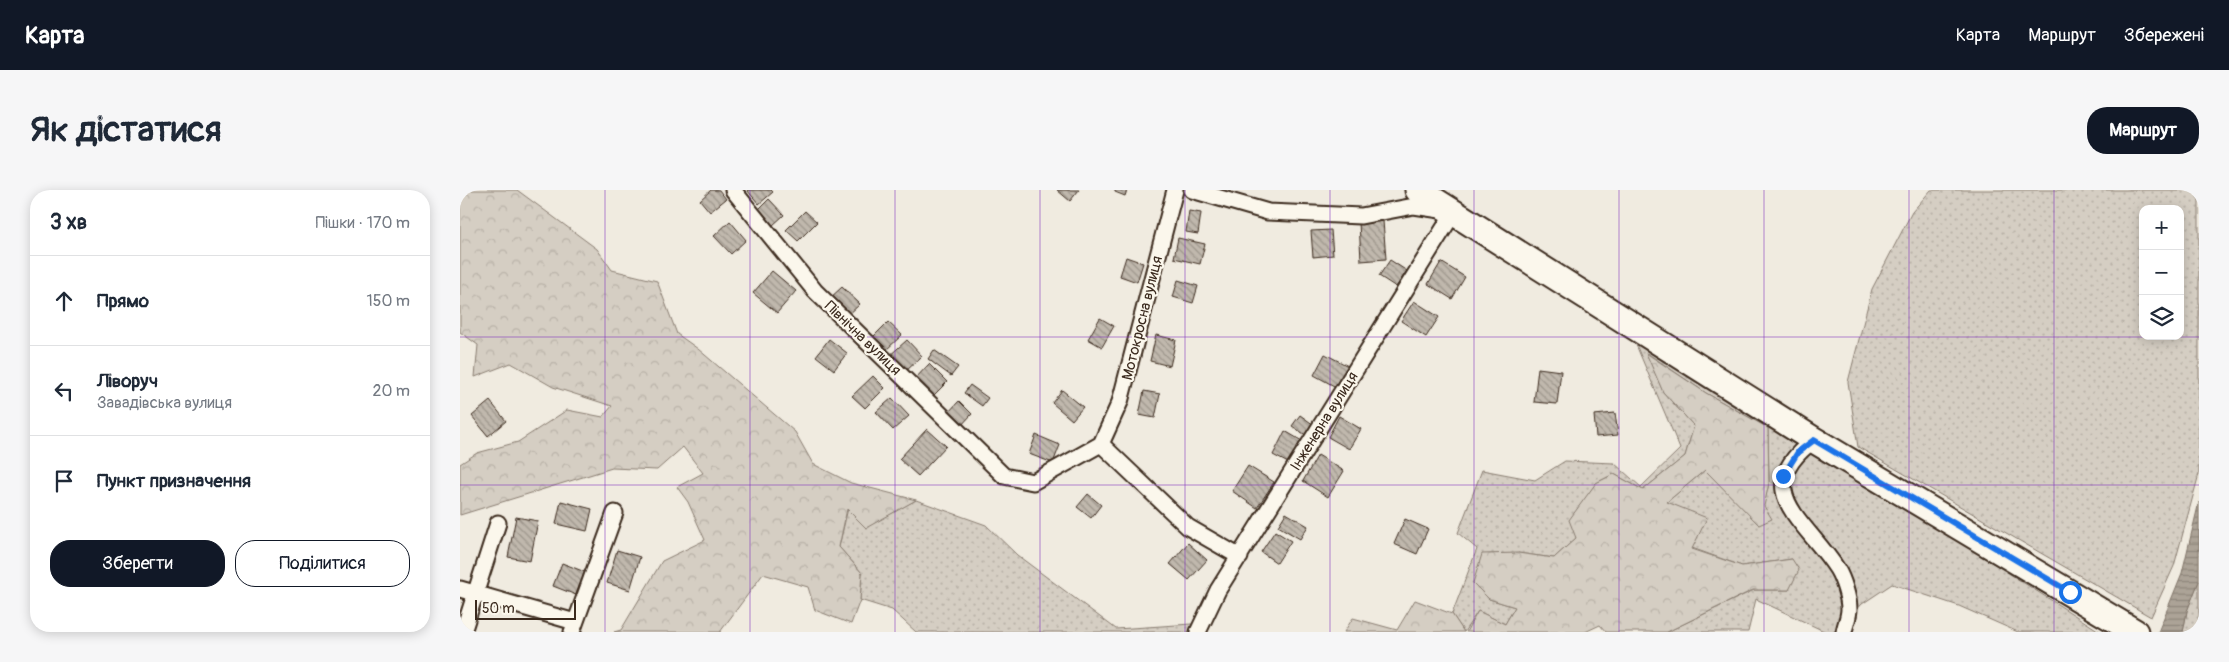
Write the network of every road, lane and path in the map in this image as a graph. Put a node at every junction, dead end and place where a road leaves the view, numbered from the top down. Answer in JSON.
{"nodes":[{"id":1,"x":733,"y":190,"type":"edge"},
{"id":2,"x":1175,"y":190,"type":"edge"},
{"id":3,"x":1192,"y":190,"type":"edge"},
{"id":4,"x":1418,"y":190,"type":"edge"},
{"id":5,"x":1454,"y":212,"type":"junction"},
{"id":6,"x":1814,"y":440,"type":"junction"},
{"id":7,"x":1101,"y":444,"type":"junction"},
{"id":8,"x":615,"y":513,"type":"dead end"},
{"id":9,"x":498,"y":523,"type":"dead end"},
{"id":10,"x":1240,"y":556,"type":"junction"},
{"id":11,"x":460,"y":588,"type":"edge"},
{"id":12,"x":475,"y":593,"type":"junction"},
{"id":13,"x":574,"y":627,"type":"edge"},
{"id":14,"x":464,"y":632,"type":"edge"},
{"id":15,"x":1198,"y":632,"type":"edge"},
{"id":16,"x":1844,"y":632,"type":"edge"},
{"id":17,"x":2135,"y":632,"type":"edge"}],
"edges":[{"from":1,"to":7,"type":"street","name":"Північна вулиця"},
{"from":2,"to":7,"type":"street","name":"Мотокросна вулиця"},
{"from":3,"to":5,"type":"street"},
{"from":4,"to":5,"type":"main road"},
{"from":5,"to":6,"type":"main road"},
{"from":5,"to":10,"type":"street","name":"Інженерна вулиця"},
{"from":6,"to":16,"type":"street"},
{"from":6,"to":17,"type":"main road"},
{"from":7,"to":10,"type":"street"},
{"from":8,"to":13,"type":"street"},
{"from":9,"to":12,"type":"street"},
{"from":10,"to":15,"type":"street","name":"Інженерна вулиця"},
{"from":11,"to":12,"type":"street"},
{"from":12,"to":13,"type":"street"},
{"from":12,"to":14,"type":"street"}]}
